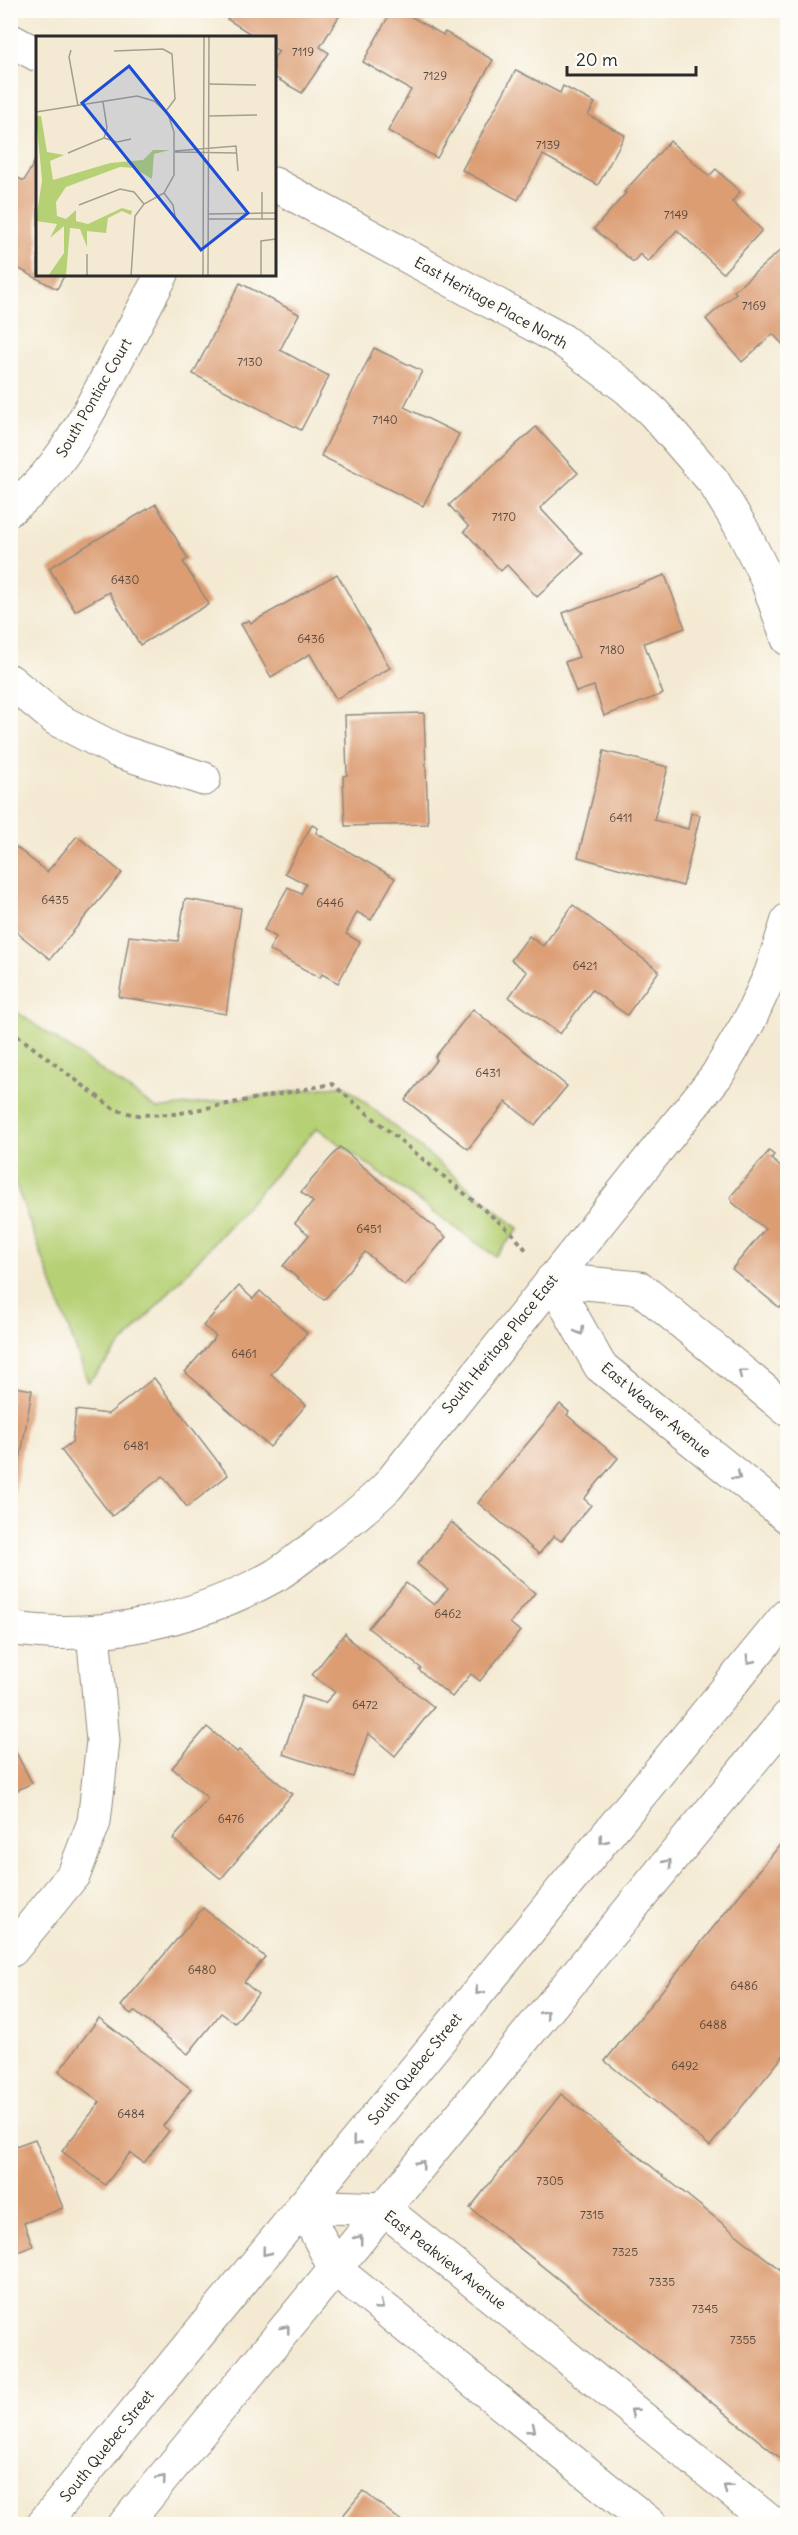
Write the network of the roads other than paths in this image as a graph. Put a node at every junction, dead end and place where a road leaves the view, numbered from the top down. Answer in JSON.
{"nodes":[{"id":1,"x":10,"y":40,"type":"edge"},
{"id":2,"x":36,"y":54,"type":"edge"},
{"id":3,"x":276,"y":185,"type":"edge"},
{"id":4,"x":161,"y":276,"type":"edge"},
{"id":5,"x":10,"y":509,"type":"edge"},
{"id":6,"x":788,"y":639,"type":"edge"},
{"id":7,"x":10,"y":681,"type":"edge"},
{"id":8,"x":204,"y":779,"type":"dead end"},
{"id":9,"x":788,"y":920,"type":"edge"},
{"id":10,"x":552,"y":1280,"type":"junction"},
{"id":11,"x":788,"y":1410,"type":"edge"},
{"id":12,"x":788,"y":1517,"type":"edge"},
{"id":13,"x":788,"y":1614,"type":"edge"},
{"id":14,"x":10,"y":1628,"type":"edge"},
{"id":15,"x":93,"y":1632,"type":"junction"},
{"id":16,"x":788,"y":1717,"type":"edge"},
{"id":17,"x":12,"y":1950,"type":"edge"},
{"id":18,"x":303,"y":2206,"type":"junction"},
{"id":19,"x":384,"y":2209,"type":"junction"},
{"id":20,"x":335,"y":2269,"type":"junction"},
{"id":21,"x":43,"y":2524,"type":"edge"},
{"id":22,"x":125,"y":2524,"type":"edge"},
{"id":23,"x":650,"y":2524,"type":"edge"},
{"id":24,"x":773,"y":2524,"type":"edge"}],
"edges":[{"from":1,"to":2,"type":"street"},
{"from":3,"to":6,"type":"street","name":"East Heritage Place North"},
{"from":4,"to":5,"type":"street","name":"South Pontiac Court"},
{"from":7,"to":8,"type":"street"},
{"from":9,"to":10,"type":"street","name":"South Heritage Place East"},
{"from":11,"to":10,"type":"street","one_way":true},
{"from":10,"to":12,"type":"street","name":"East Weaver Avenue","one_way":true},
{"from":10,"to":15,"type":"street","name":"South Heritage Place East"},
{"from":13,"to":18,"type":"street","name":"South Quebec Street","one_way":true},
{"from":14,"to":15,"type":"street","name":"South Heritage Place East"},
{"from":15,"to":17,"type":"street"},
{"from":19,"to":16,"type":"street","one_way":true},
{"from":18,"to":19,"type":"street","name":"East Peakview Avenue"},
{"from":18,"to":20,"type":"street"},
{"from":18,"to":21,"type":"street","name":"South Quebec Street","one_way":true},
{"from":20,"to":19,"type":"street","one_way":true},
{"from":24,"to":19,"type":"street","name":"East Peakview Avenue","one_way":true},
{"from":22,"to":20,"type":"street","one_way":true},
{"from":20,"to":23,"type":"street","one_way":true}]}
